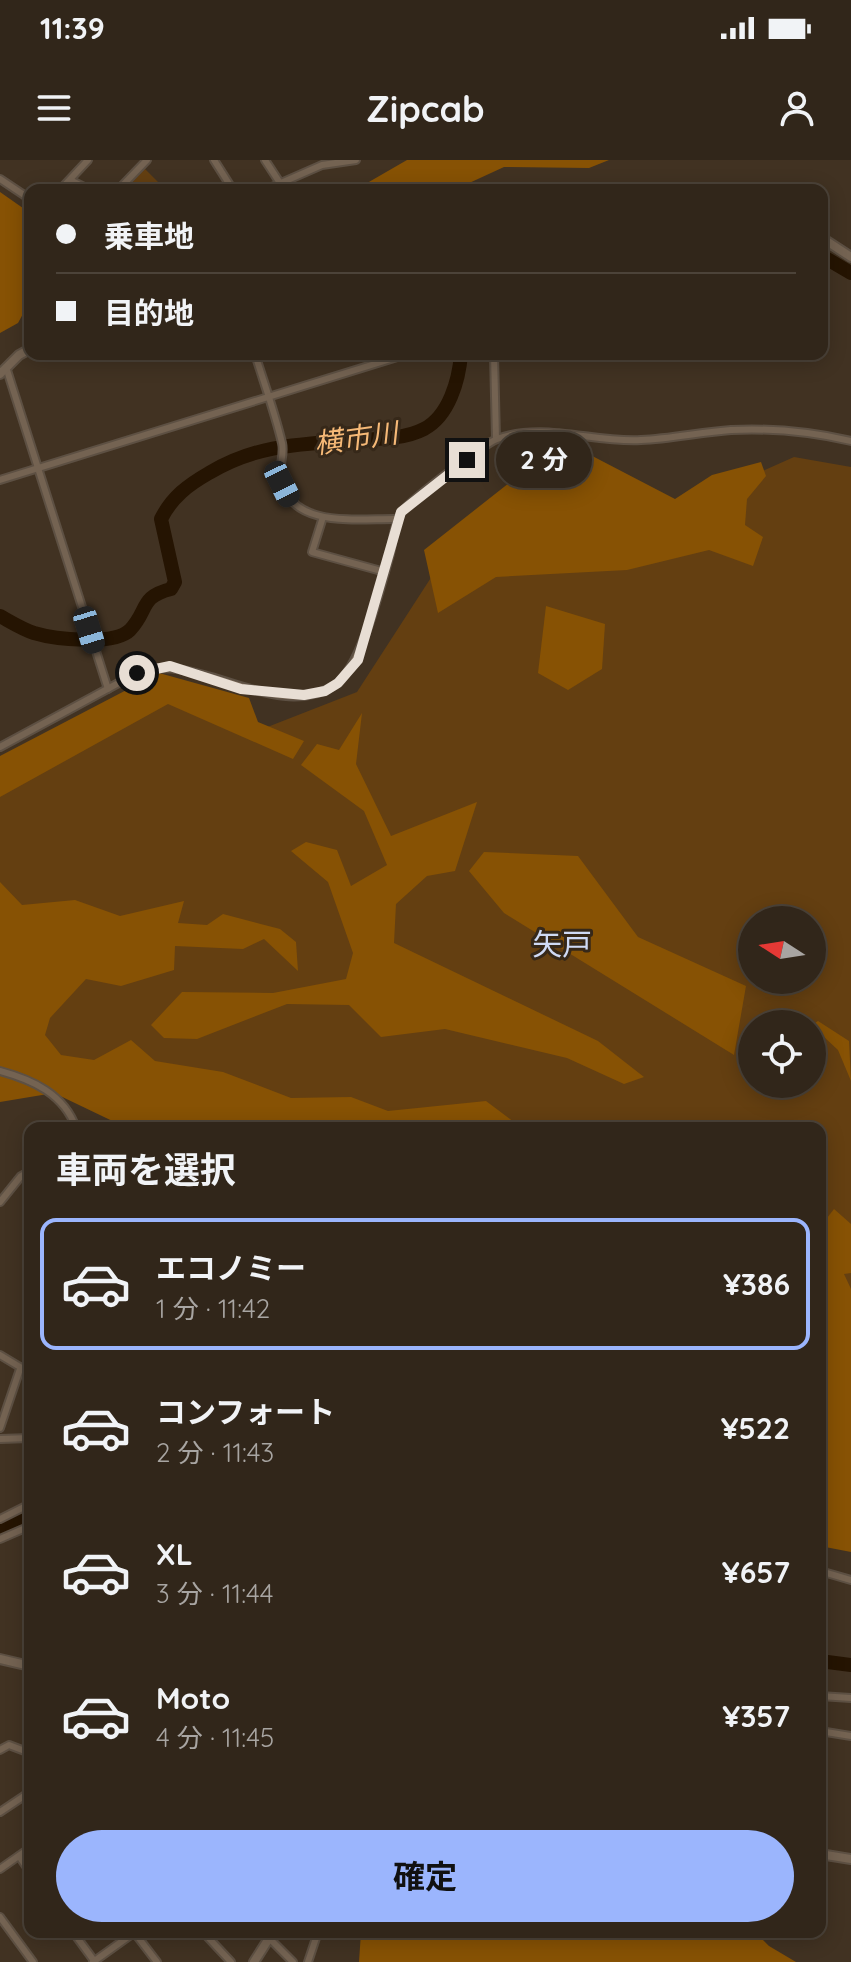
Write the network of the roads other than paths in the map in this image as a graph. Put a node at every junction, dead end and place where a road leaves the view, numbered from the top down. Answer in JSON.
{"nodes":[{"id":1,"x":88,"y":160,"type":"edge"},
{"id":2,"x":147,"y":160,"type":"edge"},
{"id":3,"x":214,"y":160,"type":"edge"},
{"id":4,"x":265,"y":160,"type":"edge"},
{"id":5,"x":356,"y":160,"type":"edge"},
{"id":6,"x":322,"y":163,"type":"edge"},
{"id":7,"x":0,"y":179,"type":"edge"},
{"id":8,"x":72,"y":181,"type":"junction"},
{"id":9,"x":280,"y":183,"type":"joint"},
{"id":10,"x":68,"y":184,"type":"edge"},
{"id":11,"x":78,"y":184,"type":"edge"},
{"id":12,"x":124,"y":184,"type":"edge"},
{"id":13,"x":229,"y":184,"type":"edge"},
{"id":14,"x":24,"y":195,"type":"edge"},
{"id":15,"x":828,"y":242,"type":"edge"},
{"id":16,"x":851,"y":257,"type":"edge"},
{"id":17,"x":24,"y":354,"type":"edge"},
{"id":18,"x":257,"y":360,"type":"edge"},
{"id":19,"x":388,"y":360,"type":"edge"},
{"id":20,"x":494,"y":360,"type":"edge"},
{"id":21,"x":3,"y":371,"type":"edge"},
{"id":22,"x":269,"y":398,"type":"junction"},
{"id":23,"x":496,"y":439,"type":"junction"},
{"id":24,"x":851,"y":441,"type":"edge"},
{"id":25,"x":38,"y":469,"type":"junction"},
{"id":26,"x":0,"y":480,"type":"edge"},
{"id":27,"x":323,"y":517,"type":"junction"},
{"id":28,"x":398,"y":519,"type":"junction"},
{"id":29,"x":385,"y":572,"type":"junction"},
{"id":30,"x":108,"y":689,"type":"junction"},
{"id":31,"x":0,"y":747,"type":"edge"},
{"id":32,"x":0,"y":1071,"type":"edge"},
{"id":33,"x":73,"y":1122,"type":"edge"},
{"id":34,"x":24,"y":1174,"type":"edge"},
{"id":35,"x":0,"y":1202,"type":"edge"},
{"id":36,"x":0,"y":1355,"type":"edge"},
{"id":37,"x":20,"y":1369,"type":"junction"},
{"id":38,"x":24,"y":1371,"type":"edge"},
{"id":39,"x":0,"y":1428,"type":"edge"},
{"id":40,"x":24,"y":1438,"type":"edge"},
{"id":41,"x":0,"y":1439,"type":"edge"},
{"id":42,"x":24,"y":1507,"type":"edge"},
{"id":43,"x":0,"y":1519,"type":"edge"},
{"id":44,"x":24,"y":1529,"type":"edge"},
{"id":45,"x":0,"y":1539,"type":"edge"},
{"id":46,"x":826,"y":1573,"type":"edge"},
{"id":47,"x":851,"y":1580,"type":"edge"},
{"id":48,"x":0,"y":1659,"type":"edge"},
{"id":49,"x":24,"y":1665,"type":"edge"},
{"id":50,"x":826,"y":1696,"type":"edge"},
{"id":51,"x":851,"y":1698,"type":"edge"},
{"id":52,"x":826,"y":1732,"type":"edge"},
{"id":53,"x":851,"y":1736,"type":"edge"},
{"id":54,"x":0,"y":1750,"type":"edge"},
{"id":55,"x":24,"y":1751,"type":"edge"},
{"id":56,"x":24,"y":1796,"type":"edge"},
{"id":57,"x":0,"y":1812,"type":"edge"},
{"id":58,"x":24,"y":1852,"type":"edge"},
{"id":59,"x":826,"y":1855,"type":"edge"},
{"id":60,"x":19,"y":1856,"type":"junction"},
{"id":61,"x":851,"y":1859,"type":"edge"},
{"id":62,"x":24,"y":1863,"type":"edge"},
{"id":63,"x":0,"y":1869,"type":"edge"},
{"id":64,"x":0,"y":1917,"type":"edge"},
{"id":65,"x":77,"y":1938,"type":"edge"},
{"id":66,"x":126,"y":1938,"type":"edge"},
{"id":67,"x":139,"y":1938,"type":"edge"},
{"id":68,"x":209,"y":1938,"type":"edge"},
{"id":69,"x":266,"y":1938,"type":"edge"},
{"id":70,"x":272,"y":1938,"type":"edge"},
{"id":71,"x":316,"y":1938,"type":"edge"},
{"id":72,"x":33,"y":1962,"type":"edge"},
{"id":73,"x":94,"y":1962,"type":"edge"},
{"id":74,"x":157,"y":1962,"type":"edge"},
{"id":75,"x":231,"y":1962,"type":"edge"},
{"id":76,"x":254,"y":1962,"type":"edge"},
{"id":77,"x":293,"y":1962,"type":"edge"},
{"id":78,"x":308,"y":1962,"type":"edge"}],
"edges":[{"from":1,"to":8,"type":"street"},
{"from":2,"to":12,"type":"street"},
{"from":3,"to":13,"type":"street"},
{"from":4,"to":9,"type":"street"},
{"from":5,"to":6,"type":"street"},
{"from":6,"to":9,"type":"street"},
{"from":7,"to":14,"type":"street"},
{"from":8,"to":10,"type":"street"},
{"from":8,"to":11,"type":"street"},
{"from":15,"to":16,"type":"street"},
{"from":17,"to":21,"type":"street"},
{"from":18,"to":22,"type":"street"},
{"from":19,"to":22,"type":"street"},
{"from":20,"to":23,"type":"street"},
{"from":21,"to":25,"type":"street"},
{"from":22,"to":25,"type":"street"},
{"from":22,"to":27,"type":"street"},
{"from":23,"to":24,"type":"street"},
{"from":23,"to":28,"type":"street"},
{"from":25,"to":26,"type":"street"},
{"from":25,"to":30,"type":"street"},
{"from":27,"to":28,"type":"street"},
{"from":27,"to":29,"type":"street"},
{"from":28,"to":29,"type":"street"},
{"from":29,"to":30,"type":"street"},
{"from":30,"to":31,"type":"street"},
{"from":32,"to":33,"type":"street"},
{"from":34,"to":35,"type":"street"},
{"from":36,"to":37,"type":"street"},
{"from":37,"to":38,"type":"street"},
{"from":37,"to":39,"type":"street"},
{"from":40,"to":41,"type":"street"},
{"from":42,"to":43,"type":"street"},
{"from":44,"to":45,"type":"street"},
{"from":46,"to":47,"type":"street"},
{"from":48,"to":49,"type":"street"},
{"from":50,"to":51,"type":"street"},
{"from":52,"to":53,"type":"street"},
{"from":54,"to":55,"type":"street"},
{"from":56,"to":57,"type":"street"},
{"from":58,"to":60,"type":"street"},
{"from":59,"to":61,"type":"street"},
{"from":60,"to":62,"type":"street"},
{"from":60,"to":63,"type":"street"},
{"from":64,"to":72,"type":"street"},
{"from":65,"to":73,"type":"street"},
{"from":66,"to":73,"type":"street"},
{"from":67,"to":74,"type":"street"},
{"from":68,"to":75,"type":"street"},
{"from":69,"to":76,"type":"street"},
{"from":70,"to":77,"type":"street"},
{"from":71,"to":78,"type":"street"}]}
